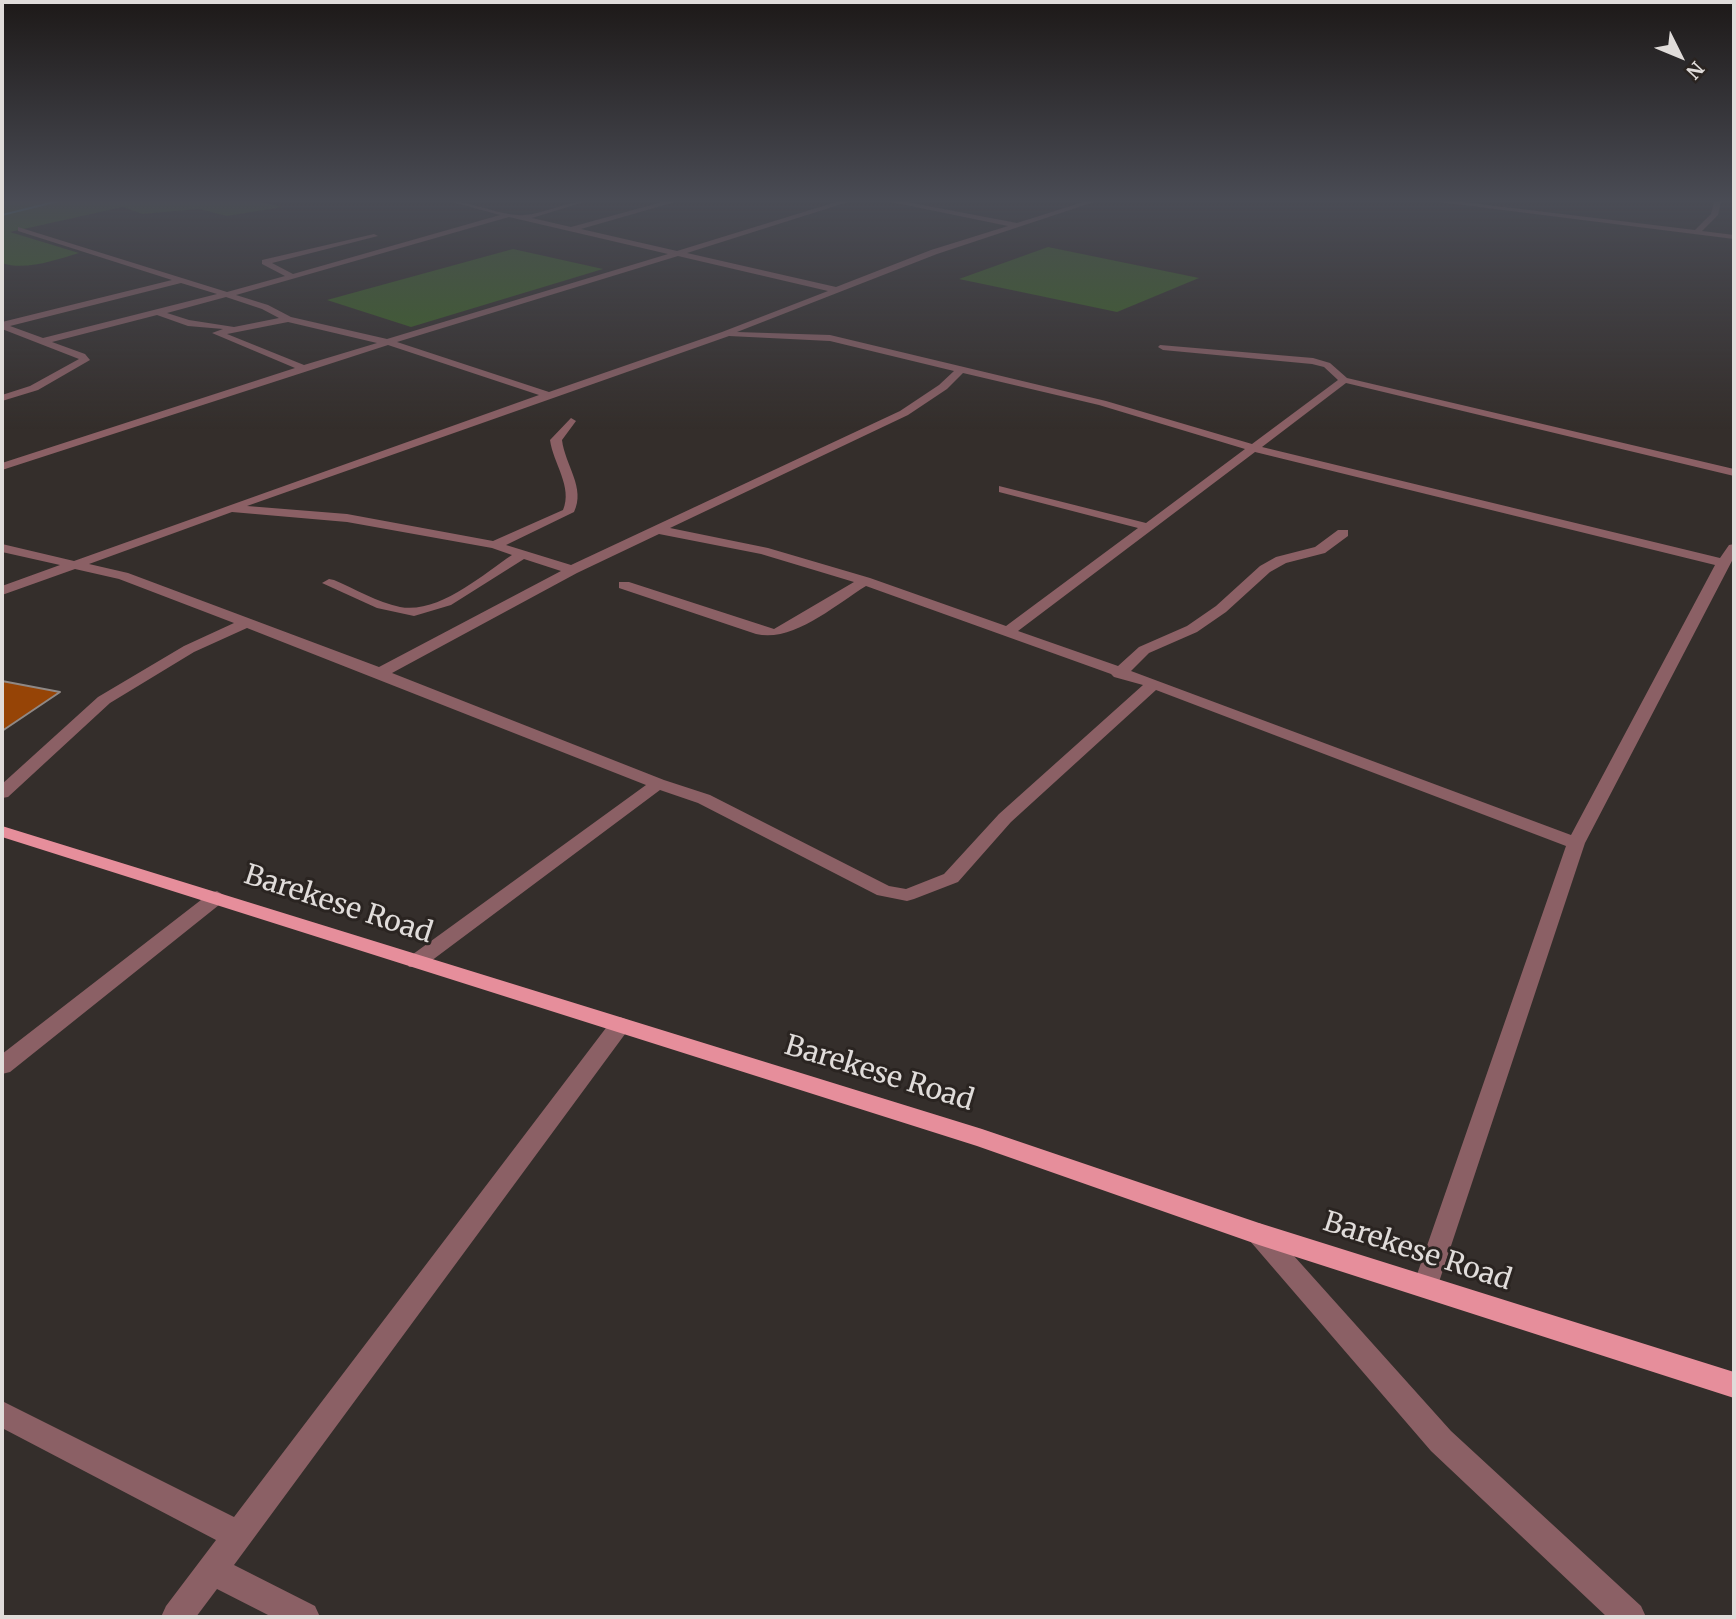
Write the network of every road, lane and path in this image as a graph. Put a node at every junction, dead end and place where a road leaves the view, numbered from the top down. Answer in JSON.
{"nodes":[{"id":1,"x":168,"y":278,"type":"edge"},
{"id":2,"x":291,"y":278,"type":"edge"},
{"id":3,"x":605,"y":278,"type":"edge"},
{"id":4,"x":780,"y":278,"type":"edge"},
{"id":5,"x":868,"y":278,"type":"edge"},
{"id":6,"x":178,"y":281,"type":"junction"},
{"id":7,"x":836,"y":290,"type":"junction"},
{"id":8,"x":225,"y":295,"type":"junction"},
{"id":9,"x":156,"y":312,"type":"junction"},
{"id":10,"x":288,"y":319,"type":"junction"},
{"id":11,"x":2,"y":326,"type":"edge"},
{"id":12,"x":232,"y":328,"type":"junction"},
{"id":13,"x":724,"y":334,"type":"junction"},
{"id":14,"x":40,"y":342,"type":"junction"},
{"id":15,"x":390,"y":343,"type":"junction"},
{"id":16,"x":1163,"y":347,"type":"dead end"},
{"id":17,"x":304,"y":368,"type":"junction"},
{"id":18,"x":961,"y":369,"type":"junction"},
{"id":19,"x":1344,"y":380,"type":"junction"},
{"id":20,"x":549,"y":395,"type":"junction"},
{"id":21,"x":2,"y":398,"type":"edge"},
{"id":22,"x":571,"y":421,"type":"dead end"},
{"id":23,"x":1254,"y":448,"type":"junction"},
{"id":24,"x":2,"y":467,"type":"edge"},
{"id":25,"x":1734,"y":472,"type":"edge"},
{"id":26,"x":1003,"y":489,"type":"dead end"},
{"id":27,"x":229,"y":508,"type":"junction"},
{"id":28,"x":1147,"y":527,"type":"junction"},
{"id":29,"x":660,"y":530,"type":"junction"},
{"id":30,"x":1343,"y":533,"type":"dead end"},
{"id":31,"x":494,"y":545,"type":"junction"},
{"id":32,"x":2,"y":548,"type":"edge"},
{"id":33,"x":521,"y":555,"type":"junction"},
{"id":34,"x":1729,"y":555,"type":"edge"},
{"id":35,"x":77,"y":562,"type":"junction"},
{"id":36,"x":572,"y":570,"type":"junction"},
{"id":37,"x":865,"y":581,"type":"junction"},
{"id":38,"x":329,"y":583,"type":"dead end"},
{"id":39,"x":624,"y":585,"type":"dead end"},
{"id":40,"x":2,"y":591,"type":"edge"},
{"id":41,"x":247,"y":622,"type":"junction"},
{"id":42,"x":1006,"y":633,"type":"junction"},
{"id":43,"x":380,"y":673,"type":"junction"},
{"id":44,"x":1119,"y":674,"type":"junction"},
{"id":45,"x":1154,"y":684,"type":"junction"},
{"id":46,"x":658,"y":784,"type":"junction"},
{"id":47,"x":2,"y":793,"type":"edge"},
{"id":48,"x":2,"y":831,"type":"edge"},
{"id":49,"x":1576,"y":843,"type":"junction"},
{"id":50,"x":217,"y":897,"type":"junction"},
{"id":51,"x":416,"y":962,"type":"junction"},
{"id":52,"x":620,"y":1026,"type":"junction"},
{"id":53,"x":2,"y":1066,"type":"edge"},
{"id":54,"x":1259,"y":1234,"type":"junction"},
{"id":55,"x":1426,"y":1286,"type":"junction"},
{"id":56,"x":1734,"y":1385,"type":"edge"},
{"id":57,"x":2,"y":1414,"type":"edge"},
{"id":58,"x":240,"y":1535,"type":"junction"},
{"id":59,"x":214,"y":1571,"type":"junction"},
{"id":60,"x":177,"y":1617,"type":"edge"},
{"id":61,"x":304,"y":1617,"type":"edge"},
{"id":62,"x":1630,"y":1617,"type":"edge"}],
"edges":[{"from":1,"to":6,"type":"street"},
{"from":2,"to":8,"type":"street"},
{"from":3,"to":15,"type":"street"},
{"from":4,"to":7,"type":"street"},
{"from":5,"to":7,"type":"street"},
{"from":6,"to":8,"type":"street"},
{"from":6,"to":11,"type":"street"},
{"from":7,"to":13,"type":"street"},
{"from":8,"to":9,"type":"street"},
{"from":8,"to":10,"type":"street"},
{"from":9,"to":12,"type":"street"},
{"from":9,"to":14,"type":"street"},
{"from":10,"to":12,"type":"street"},
{"from":10,"to":15,"type":"street"},
{"from":11,"to":14,"type":"street"},
{"from":12,"to":17,"type":"street"},
{"from":13,"to":18,"type":"street"},
{"from":13,"to":20,"type":"street"},
{"from":14,"to":21,"type":"street"},
{"from":15,"to":17,"type":"street"},
{"from":15,"to":20,"type":"street"},
{"from":16,"to":19,"type":"street"},
{"from":17,"to":24,"type":"street"},
{"from":18,"to":23,"type":"street"},
{"from":18,"to":29,"type":"street"},
{"from":19,"to":23,"type":"street"},
{"from":19,"to":25,"type":"street"},
{"from":20,"to":27,"type":"street"},
{"from":22,"to":31,"type":"street"},
{"from":23,"to":28,"type":"street"},
{"from":23,"to":34,"type":"street"},
{"from":26,"to":28,"type":"street"},
{"from":27,"to":31,"type":"street"},
{"from":27,"to":35,"type":"street"},
{"from":28,"to":42,"type":"street"},
{"from":29,"to":36,"type":"street"},
{"from":29,"to":37,"type":"street"},
{"from":30,"to":44,"type":"street"},
{"from":31,"to":33,"type":"street"},
{"from":32,"to":35,"type":"street"},
{"from":33,"to":36,"type":"street"},
{"from":33,"to":38,"type":"street"},
{"from":34,"to":49,"type":"street"},
{"from":35,"to":40,"type":"street"},
{"from":35,"to":41,"type":"street"},
{"from":36,"to":43,"type":"street"},
{"from":37,"to":39,"type":"street"},
{"from":37,"to":42,"type":"street"},
{"from":41,"to":43,"type":"street"},
{"from":41,"to":47,"type":"street"},
{"from":42,"to":44,"type":"street"},
{"from":43,"to":46,"type":"street"},
{"from":44,"to":45,"type":"street"},
{"from":45,"to":46,"type":"street"},
{"from":45,"to":49,"type":"street"},
{"from":46,"to":51,"type":"street"},
{"from":48,"to":50,"type":"main road","name":"Barekese Road"},
{"from":49,"to":55,"type":"street"},
{"from":50,"to":51,"type":"main road","name":"Barekese Road"},
{"from":50,"to":53,"type":"street"},
{"from":51,"to":52,"type":"main road","name":"Barekese Road"},
{"from":52,"to":54,"type":"main road","name":"Barekese Road"},
{"from":52,"to":58,"type":"street"},
{"from":54,"to":55,"type":"main road","name":"Barekese Road"},
{"from":54,"to":62,"type":"street"},
{"from":55,"to":56,"type":"main road","name":"Barekese Road"},
{"from":57,"to":58,"type":"street"},
{"from":58,"to":59,"type":"street"},
{"from":59,"to":60,"type":"street"},
{"from":59,"to":61,"type":"street"}]}
